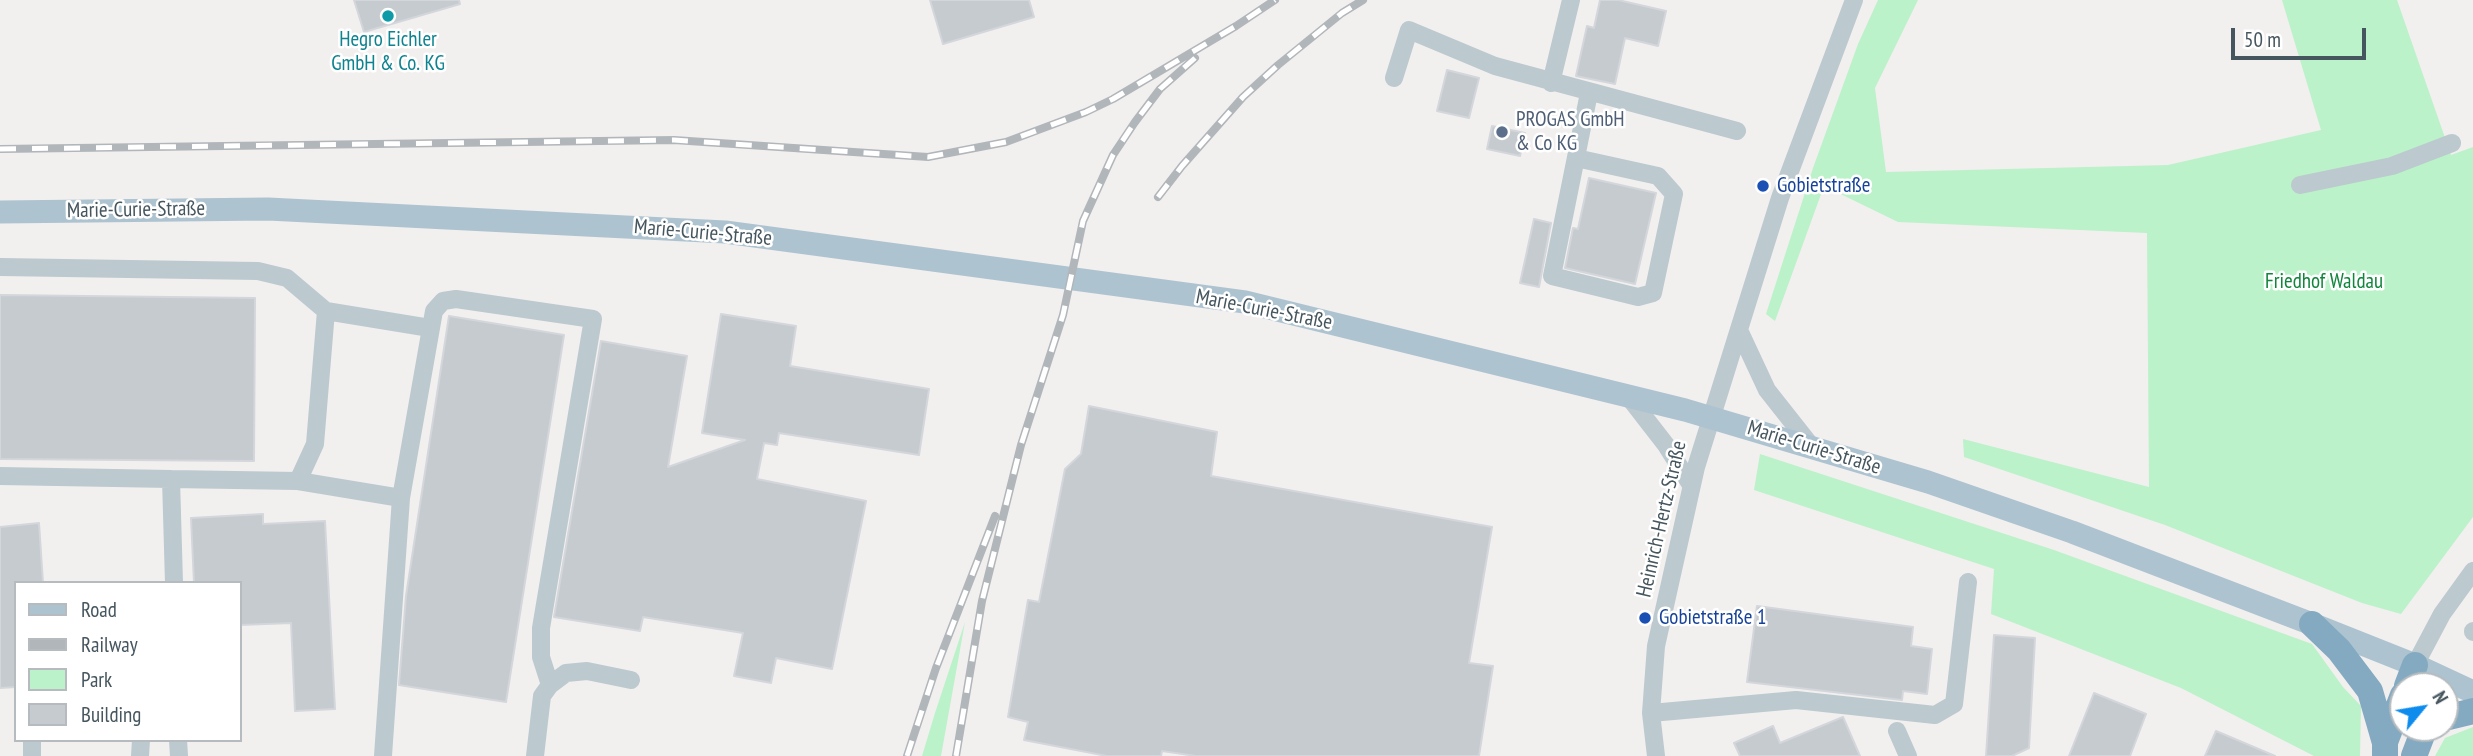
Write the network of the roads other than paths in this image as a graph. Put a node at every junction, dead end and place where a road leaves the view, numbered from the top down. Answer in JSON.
{"nodes":[{"id":1,"x":1571,"y":0,"type":"edge"},
{"id":2,"x":1854,"y":0,"type":"edge"},
{"id":3,"x":1394,"y":78,"type":"dead end"},
{"id":4,"x":1551,"y":83,"type":"junction"},
{"id":5,"x":1590,"y":93,"type":"junction"},
{"id":6,"x":1737,"y":131,"type":"dead end"},
{"id":7,"x":2452,"y":144,"type":"dead end"},
{"id":8,"x":1576,"y":158,"type":"junction"},
{"id":9,"x":2300,"y":185,"type":"dead end"},
{"id":10,"x":0,"y":212,"type":"edge"},
{"id":11,"x":0,"y":267,"type":"edge"},
{"id":12,"x":326,"y":311,"type":"junction"},
{"id":13,"x":430,"y":328,"type":"junction"},
{"id":14,"x":1738,"y":330,"type":"junction"},
{"id":15,"x":1628,"y":396,"type":"junction"},
{"id":16,"x":1711,"y":418,"type":"junction"},
{"id":17,"x":1812,"y":447,"type":"junction"},
{"id":18,"x":0,"y":476,"type":"edge"},
{"id":19,"x":171,"y":479,"type":"junction"},
{"id":20,"x":298,"y":481,"type":"junction"},
{"id":21,"x":1691,"y":485,"type":"junction"},
{"id":22,"x":401,"y":498,"type":"junction"},
{"id":23,"x":2473,"y":571,"type":"edge"},
{"id":24,"x":174,"y":581,"type":"edge"},
{"id":25,"x":1968,"y":582,"type":"dead end"},
{"id":26,"x":2312,"y":624,"type":"junction"},
{"id":27,"x":2402,"y":672,"type":"edge"},
{"id":28,"x":2418,"y":672,"type":"edge"},
{"id":29,"x":631,"y":680,"type":"dead end"},
{"id":30,"x":550,"y":685,"type":"junction"},
{"id":31,"x":1651,"y":713,"type":"junction"},
{"id":32,"x":1897,"y":731,"type":"dead end"},
{"id":33,"x":2385,"y":749,"type":"edge"},
{"id":34,"x":383,"y":756,"type":"edge"},
{"id":35,"x":535,"y":756,"type":"edge"},
{"id":36,"x":1656,"y":756,"type":"edge"},
{"id":37,"x":1908,"y":756,"type":"edge"}],
"edges":[{"from":1,"to":4,"type":"street"},
{"from":2,"to":14,"type":"street"},
{"from":3,"to":4,"type":"street"},
{"from":4,"to":5,"type":"street"},
{"from":5,"to":6,"type":"street"},
{"from":5,"to":8,"type":"street"},
{"from":7,"to":9,"type":"street"},
{"from":8,"to":8,"type":"street"},
{"from":10,"to":15,"type":"main road","name":"Marie-Curie-Straße"},
{"from":11,"to":12,"type":"street"},
{"from":12,"to":13,"type":"street"},
{"from":12,"to":20,"type":"street"},
{"from":13,"to":22,"type":"street"},
{"from":13,"to":30,"type":"street"},
{"from":14,"to":16,"type":"street"},
{"from":14,"to":17,"type":"street"},
{"from":15,"to":16,"type":"main road","name":"Marie-Curie-Straße"},
{"from":15,"to":21,"type":"street"},
{"from":16,"to":17,"type":"main road","name":"Marie-Curie-Straße"},
{"from":16,"to":21,"type":"street","name":"Heinrich-Hertz-Straße"},
{"from":17,"to":26,"type":"main road","name":"Marie-Curie-Straße"},
{"from":18,"to":19,"type":"street"},
{"from":19,"to":20,"type":"street"},
{"from":19,"to":24,"type":"street"},
{"from":20,"to":22,"type":"street"},
{"from":21,"to":31,"type":"street","name":"Heinrich-Hertz-Straße"},
{"from":22,"to":34,"type":"street"},
{"from":23,"to":28,"type":"street"},
{"from":25,"to":31,"type":"street"},
{"from":26,"to":27,"type":"main road","name":"Marie-Curie-Straße"},
{"from":26,"to":33,"type":"highway"},
{"from":29,"to":30,"type":"street"},
{"from":30,"to":35,"type":"street"},
{"from":31,"to":36,"type":"street","name":"Heinrich-Hertz-Straße"},
{"from":32,"to":37,"type":"street"}]}
